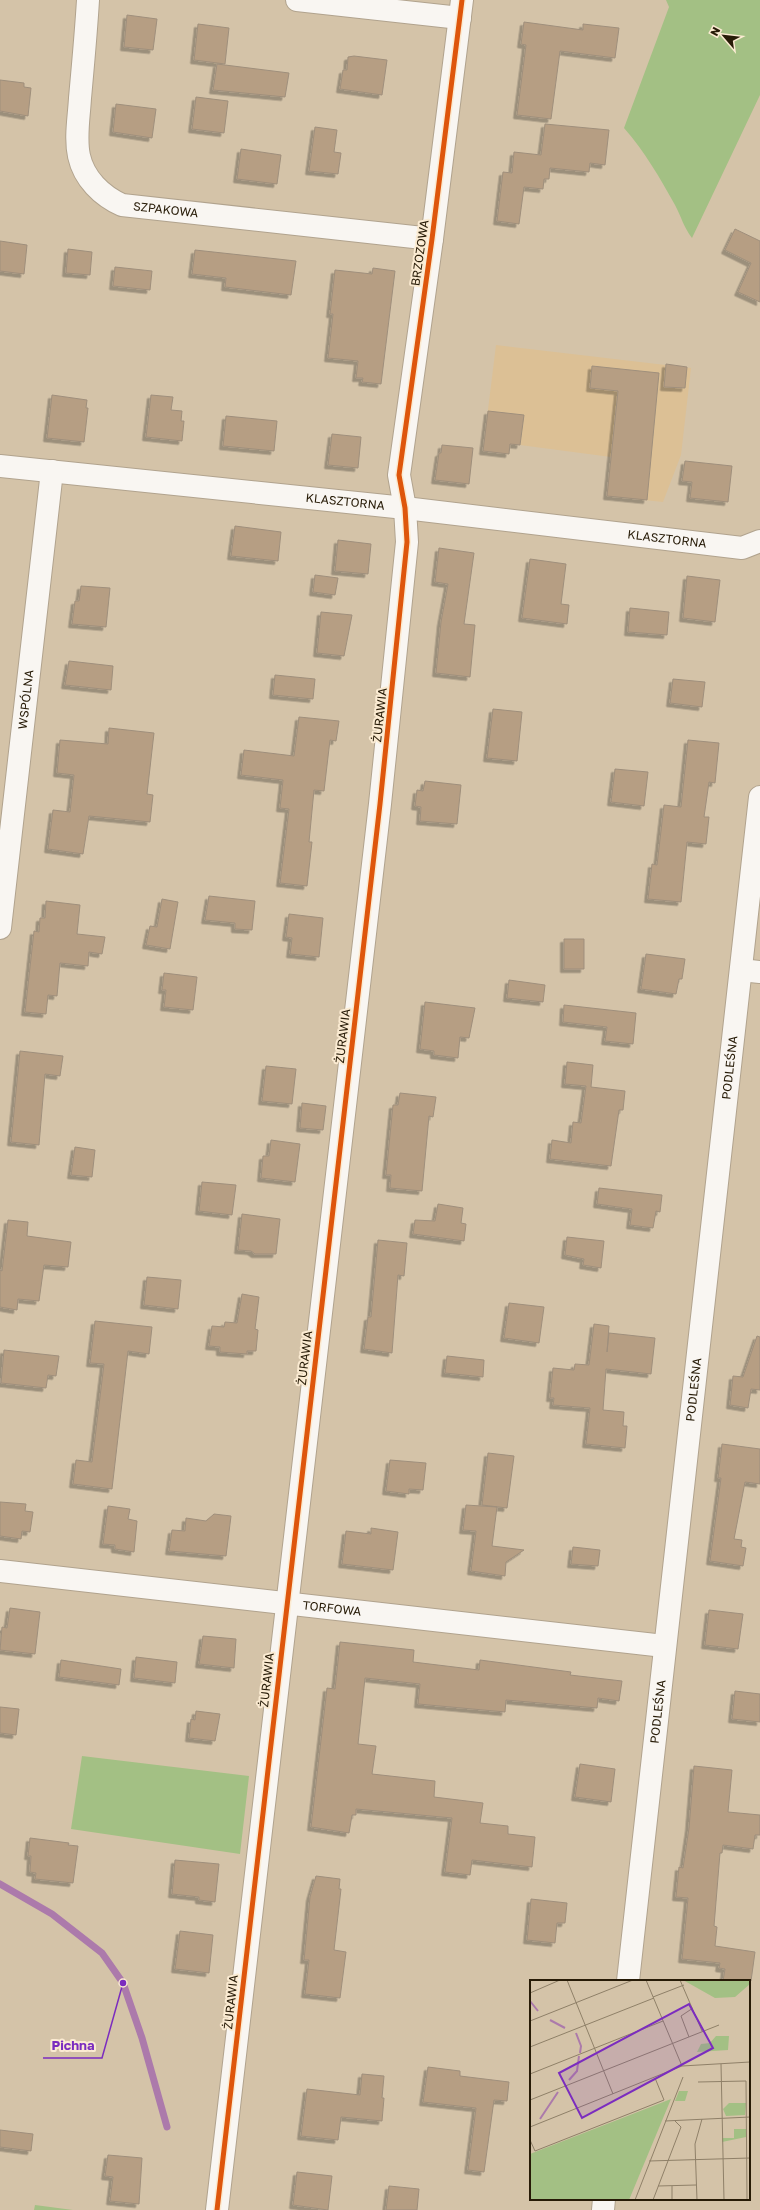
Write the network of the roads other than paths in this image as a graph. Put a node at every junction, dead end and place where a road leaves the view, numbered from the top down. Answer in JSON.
{"nodes":[{"id":1,"x":88,"y":0,"type":"edge"},
{"id":2,"x":297,"y":0,"type":"edge"},
{"id":3,"x":461,"y":9,"type":"edge"},
{"id":4,"x":432,"y":239,"type":"junction"},
{"id":5,"x":0,"y":466,"type":"edge"},
{"id":6,"x":52,"y":471,"type":"junction"},
{"id":7,"x":405,"y":508,"type":"junction"},
{"id":8,"x":760,"y":540,"type":"edge"},
{"id":9,"x":760,"y":797,"type":"edge"},
{"id":10,"x":0,"y":928,"type":"edge"},
{"id":11,"x":750,"y":971,"type":"edge"},
{"id":12,"x":0,"y":1571,"type":"edge"},
{"id":13,"x":286,"y":1602,"type":"junction"},
{"id":14,"x":664,"y":1646,"type":"junction"},
{"id":15,"x":628,"y":1980,"type":"edge"},
{"id":16,"x":604,"y":2200,"type":"edge"},
{"id":17,"x":217,"y":2210,"type":"edge"},
{"id":18,"x":603,"y":2210,"type":"edge"}],
"edges":[{"from":1,"to":4,"type":"street","name":"SZPAKOWA"},
{"from":2,"to":3,"type":"street"},
{"from":3,"to":4,"type":"street","name":"BRZOZOWA"},
{"from":4,"to":7,"type":"street","name":"BRZOZOWA"},
{"from":5,"to":6,"type":"street","name":"KLASZTORNA"},
{"from":6,"to":7,"type":"street","name":"KLASZTORNA"},
{"from":6,"to":10,"type":"street","name":"WSPÓLNA"},
{"from":7,"to":8,"type":"street","name":"KLASZTORNA"},
{"from":7,"to":13,"type":"street","name":"ŻURAWIA"},
{"from":9,"to":11,"type":"street","name":"PODLEŚNA"},
{"from":11,"to":14,"type":"street","name":"PODLEŚNA"},
{"from":12,"to":13,"type":"street","name":"TORFOWA"},
{"from":13,"to":14,"type":"street","name":"TORFOWA"},
{"from":13,"to":17,"type":"street","name":"ŻURAWIA"},
{"from":14,"to":15,"type":"street","name":"PODLEŚNA"},
{"from":16,"to":18,"type":"street"}]}
